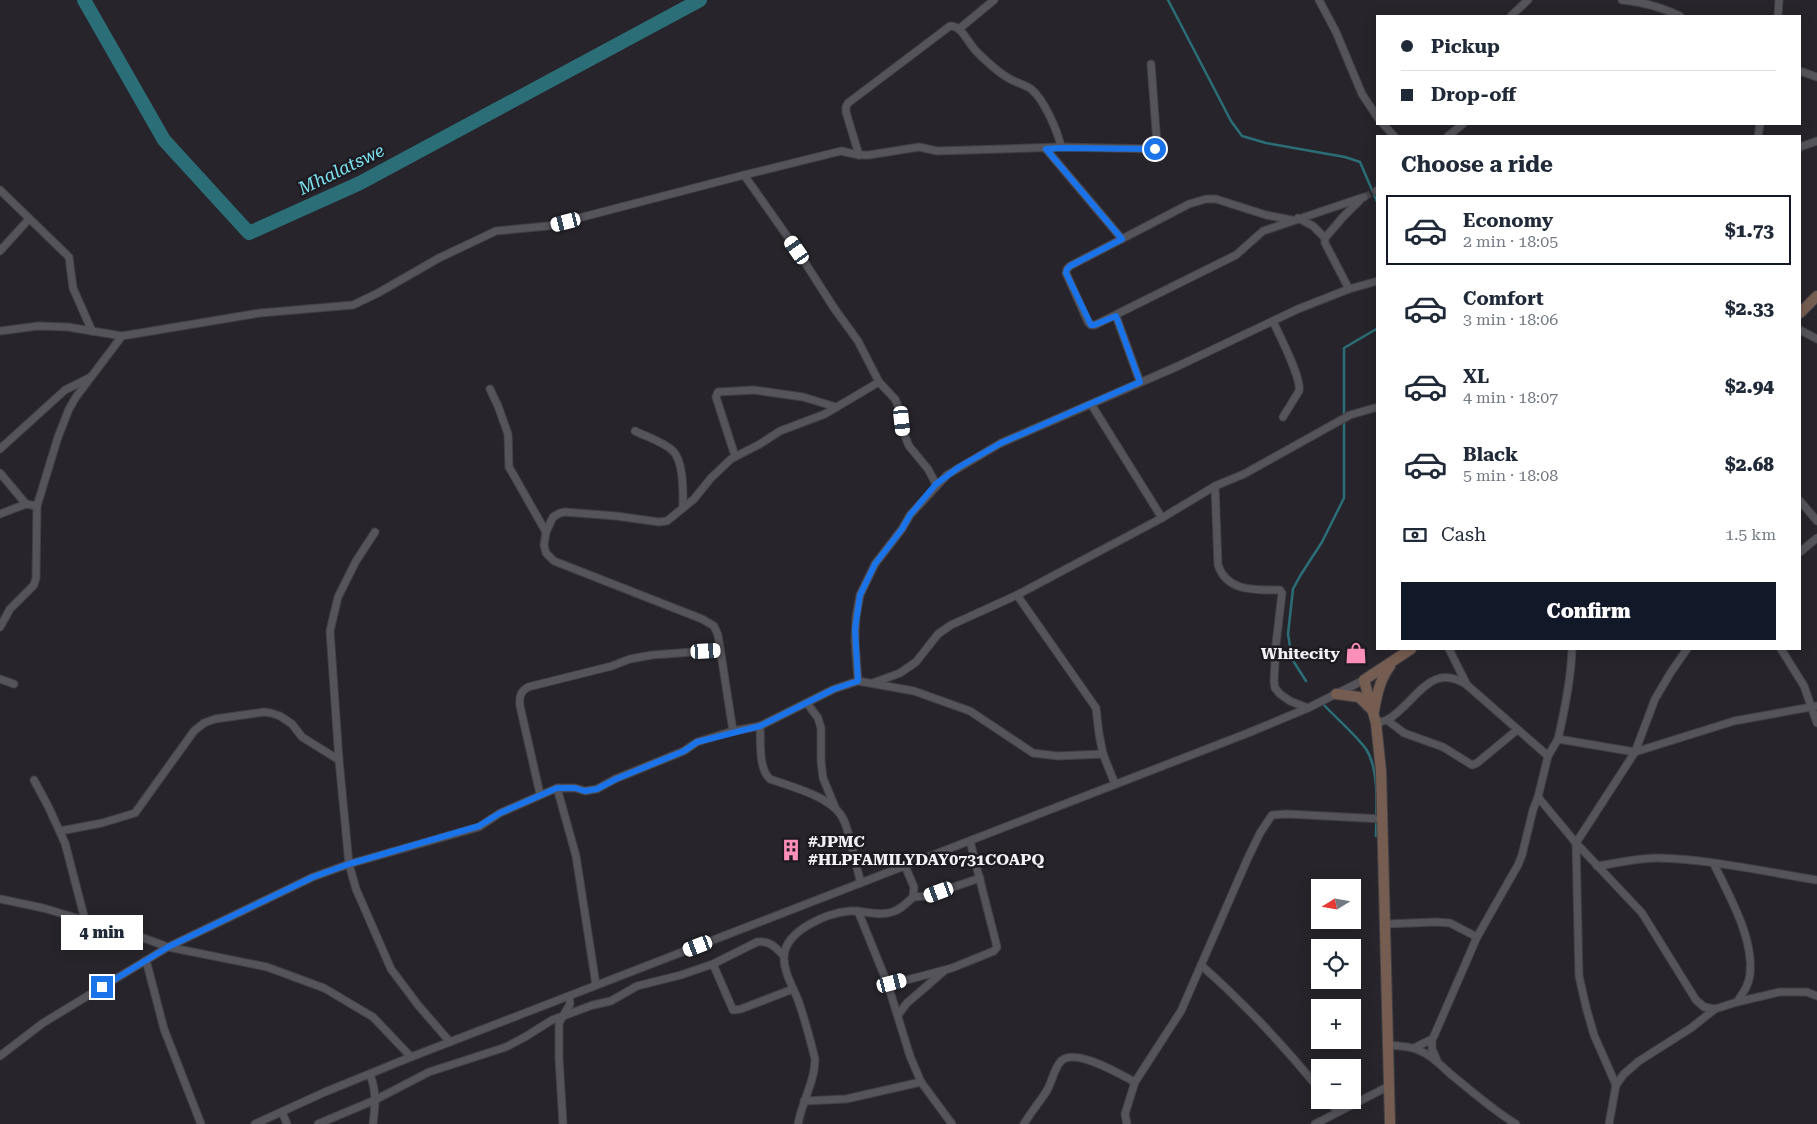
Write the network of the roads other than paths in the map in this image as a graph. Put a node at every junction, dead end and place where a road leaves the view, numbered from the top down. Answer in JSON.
{"nodes":[{"id":1,"x":994,"y":0,"type":"edge"},
{"id":2,"x":1319,"y":0,"type":"edge"},
{"id":3,"x":1528,"y":0,"type":"edge"},
{"id":4,"x":1622,"y":0,"type":"edge"},
{"id":5,"x":1779,"y":0,"type":"edge"},
{"id":6,"x":1512,"y":15,"type":"edge"},
{"id":7,"x":1678,"y":15,"type":"edge"},
{"id":8,"x":1778,"y":15,"type":"edge"},
{"id":9,"x":959,"y":29,"type":"junction"},
{"id":10,"x":1151,"y":64,"type":"dead end"},
{"id":11,"x":1801,"y":71,"type":"edge"},
{"id":12,"x":1817,"y":77,"type":"edge"},
{"id":13,"x":1376,"y":115,"type":"edge"},
{"id":14,"x":1384,"y":125,"type":"edge"},
{"id":15,"x":1461,"y":125,"type":"edge"},
{"id":16,"x":1393,"y":135,"type":"edge"},
{"id":17,"x":1449,"y":135,"type":"edge"},
{"id":18,"x":1817,"y":141,"type":"edge"},
{"id":19,"x":1801,"y":147,"type":"edge"},
{"id":20,"x":1061,"y":148,"type":"junction"},
{"id":21,"x":1046,"y":149,"type":"junction"},
{"id":22,"x":859,"y":155,"type":"junction"},
{"id":23,"x":744,"y":175,"type":"junction"},
{"id":24,"x":0,"y":190,"type":"edge"},
{"id":25,"x":29,"y":219,"type":"junction"},
{"id":26,"x":1295,"y":219,"type":"junction"},
{"id":27,"x":1325,"y":238,"type":"junction"},
{"id":28,"x":1122,"y":239,"type":"junction"},
{"id":29,"x":0,"y":251,"type":"edge"},
{"id":30,"x":1376,"y":282,"type":"edge"},
{"id":31,"x":1349,"y":289,"type":"junction"},
{"id":32,"x":1817,"y":296,"type":"edge"},
{"id":33,"x":1801,"y":312,"type":"edge"},
{"id":34,"x":1116,"y":316,"type":"junction"},
{"id":35,"x":1273,"y":321,"type":"junction"},
{"id":36,"x":1801,"y":331,"type":"edge"},
{"id":37,"x":0,"y":332,"type":"edge"},
{"id":38,"x":92,"y":332,"type":"junction"},
{"id":39,"x":122,"y":336,"type":"junction"},
{"id":40,"x":1817,"y":339,"type":"edge"},
{"id":41,"x":91,"y":377,"type":"junction"},
{"id":42,"x":879,"y":382,"type":"junction"},
{"id":43,"x":1140,"y":382,"type":"junction"},
{"id":44,"x":490,"y":389,"type":"dead end"},
{"id":45,"x":1091,"y":404,"type":"junction"},
{"id":46,"x":836,"y":407,"type":"junction"},
{"id":47,"x":1376,"y":408,"type":"edge"},
{"id":48,"x":1283,"y":417,"type":"dead end"},
{"id":49,"x":635,"y":431,"type":"dead end"},
{"id":50,"x":0,"y":449,"type":"edge"},
{"id":51,"x":735,"y":456,"type":"junction"},
{"id":52,"x":0,"y":473,"type":"edge"},
{"id":53,"x":936,"y":484,"type":"junction"},
{"id":54,"x":1215,"y":486,"type":"junction"},
{"id":55,"x":1801,"y":502,"type":"edge"},
{"id":56,"x":26,"y":504,"type":"junction"},
{"id":57,"x":37,"y":506,"type":"junction"},
{"id":58,"x":683,"y":508,"type":"junction"},
{"id":59,"x":0,"y":514,"type":"edge"},
{"id":60,"x":1162,"y":518,"type":"junction"},
{"id":61,"x":1817,"y":521,"type":"edge"},
{"id":62,"x":375,"y":532,"type":"dead end"},
{"id":63,"x":546,"y":532,"type":"junction"},
{"id":64,"x":1817,"y":538,"type":"edge"},
{"id":65,"x":1801,"y":551,"type":"edge"},
{"id":66,"x":1017,"y":595,"type":"junction"},
{"id":67,"x":1,"y":624,"type":"edge"},
{"id":68,"x":720,"y":650,"type":"junction"},
{"id":69,"x":1410,"y":650,"type":"edge"},
{"id":70,"x":1450,"y":650,"type":"edge"},
{"id":71,"x":1572,"y":650,"type":"edge"},
{"id":72,"x":1686,"y":650,"type":"edge"},
{"id":73,"x":1783,"y":650,"type":"edge"},
{"id":74,"x":1394,"y":661,"type":"junction"},
{"id":75,"x":0,"y":679,"type":"edge"},
{"id":76,"x":1364,"y":680,"type":"junction"},
{"id":77,"x":858,"y":681,"type":"junction"},
{"id":78,"x":14,"y":684,"type":"dead end"},
{"id":79,"x":870,"y":684,"type":"junction"},
{"id":80,"x":1467,"y":685,"type":"junction"},
{"id":81,"x":1336,"y":694,"type":"junction"},
{"id":82,"x":807,"y":703,"type":"junction"},
{"id":83,"x":1814,"y":707,"type":"edge"},
{"id":84,"x":1308,"y":708,"type":"junction"},
{"id":85,"x":1374,"y":712,"type":"junction"},
{"id":86,"x":1387,"y":720,"type":"junction"},
{"id":87,"x":1376,"y":723,"type":"junction"},
{"id":88,"x":1817,"y":724,"type":"edge"},
{"id":89,"x":760,"y":726,"type":"junction"},
{"id":90,"x":1518,"y":730,"type":"junction"},
{"id":91,"x":733,"y":732,"type":"junction"},
{"id":92,"x":1558,"y":739,"type":"junction"},
{"id":93,"x":1635,"y":752,"type":"junction"},
{"id":94,"x":1103,"y":754,"type":"junction"},
{"id":95,"x":1548,"y":756,"type":"junction"},
{"id":96,"x":339,"y":760,"type":"junction"},
{"id":97,"x":34,"y":780,"type":"dead end"},
{"id":98,"x":1115,"y":784,"type":"junction"},
{"id":99,"x":557,"y":788,"type":"junction"},
{"id":100,"x":540,"y":794,"type":"junction"},
{"id":101,"x":1538,"y":797,"type":"junction"},
{"id":102,"x":836,"y":807,"type":"junction"},
{"id":103,"x":1383,"y":818,"type":"junction"},
{"id":104,"x":60,"y":831,"type":"junction"},
{"id":105,"x":970,"y":841,"type":"junction"},
{"id":106,"x":1576,"y":843,"type":"junction"},
{"id":107,"x":349,"y":864,"type":"junction"},
{"id":108,"x":1714,"y":864,"type":"junction"},
{"id":109,"x":905,"y":866,"type":"junction"},
{"id":110,"x":1597,"y":866,"type":"junction"},
{"id":111,"x":980,"y":878,"type":"junction"},
{"id":112,"x":1817,"y":880,"type":"edge"},
{"id":113,"x":861,"y":883,"type":"junction"},
{"id":114,"x":914,"y":897,"type":"junction"},
{"id":115,"x":0,"y":899,"type":"edge"},
{"id":116,"x":858,"y":911,"type":"junction"},
{"id":117,"x":85,"y":920,"type":"junction"},
{"id":118,"x":1386,"y":924,"type":"junction"},
{"id":119,"x":1477,"y":938,"type":"junction"},
{"id":120,"x":168,"y":947,"type":"junction"},
{"id":121,"x":784,"y":956,"type":"junction"},
{"id":122,"x":146,"y":960,"type":"junction"},
{"id":123,"x":712,"y":964,"type":"junction"},
{"id":124,"x":1201,"y":965,"type":"junction"},
{"id":125,"x":945,"y":970,"type":"junction"},
{"id":126,"x":888,"y":984,"type":"junction"},
{"id":127,"x":596,"y":985,"type":"junction"},
{"id":128,"x":793,"y":989,"type":"junction"},
{"id":129,"x":570,"y":996,"type":"junction"},
{"id":130,"x":1817,"y":996,"type":"edge"},
{"id":131,"x":1737,"y":1002,"type":"junction"},
{"id":132,"x":1715,"y":1009,"type":"junction"},
{"id":133,"x":898,"y":1015,"type":"junction"},
{"id":134,"x":562,"y":1017,"type":"junction"},
{"id":135,"x":1432,"y":1039,"type":"junction"},
{"id":136,"x":450,"y":1042,"type":"junction"},
{"id":137,"x":1389,"y":1045,"type":"junction"},
{"id":138,"x":1414,"y":1048,"type":"junction"},
{"id":139,"x":0,"y":1056,"type":"edge"},
{"id":140,"x":411,"y":1057,"type":"junction"},
{"id":141,"x":1437,"y":1061,"type":"junction"},
{"id":142,"x":370,"y":1074,"type":"junction"},
{"id":143,"x":1311,"y":1080,"type":"edge"},
{"id":144,"x":921,"y":1082,"type":"junction"},
{"id":145,"x":1135,"y":1082,"type":"junction"},
{"id":146,"x":1616,"y":1085,"type":"junction"},
{"id":147,"x":1389,"y":1086,"type":"junction"},
{"id":148,"x":375,"y":1100,"type":"junction"},
{"id":149,"x":804,"y":1101,"type":"junction"},
{"id":150,"x":1336,"y":1109,"type":"edge"},
{"id":151,"x":282,"y":1112,"type":"junction"},
{"id":152,"x":1338,"y":1112,"type":"junction"},
{"id":153,"x":201,"y":1124,"type":"edge"},
{"id":154,"x":255,"y":1124,"type":"edge"},
{"id":155,"x":287,"y":1124,"type":"edge"},
{"id":156,"x":318,"y":1124,"type":"edge"},
{"id":157,"x":373,"y":1124,"type":"edge"},
{"id":158,"x":563,"y":1124,"type":"edge"},
{"id":159,"x":798,"y":1124,"type":"edge"},
{"id":160,"x":952,"y":1124,"type":"edge"},
{"id":161,"x":1024,"y":1124,"type":"edge"},
{"id":162,"x":1128,"y":1124,"type":"edge"},
{"id":163,"x":1315,"y":1124,"type":"edge"},
{"id":164,"x":1390,"y":1124,"type":"edge"},
{"id":165,"x":1516,"y":1124,"type":"edge"},
{"id":166,"x":1609,"y":1124,"type":"edge"}],
"edges":[{"from":1,"to":9,"type":"street"},
{"from":2,"to":13,"type":"street"},
{"from":3,"to":6,"type":"street"},
{"from":4,"to":7,"type":"street"},
{"from":5,"to":8,"type":"street"},
{"from":9,"to":20,"type":"street"},
{"from":9,"to":22,"type":"street"},
{"from":10,"to":20,"type":"street"},
{"from":11,"to":12,"type":"street"},
{"from":14,"to":16,"type":"street"},
{"from":15,"to":17,"type":"street"},
{"from":18,"to":19,"type":"street"},
{"from":20,"to":21,"type":"street"},
{"from":21,"to":22,"type":"street"},
{"from":21,"to":28,"type":"street"},
{"from":22,"to":23,"type":"street"},
{"from":23,"to":39,"type":"street"},
{"from":23,"to":42,"type":"street"},
{"from":24,"to":25,"type":"street"},
{"from":25,"to":29,"type":"street"},
{"from":25,"to":38,"type":"street"},
{"from":26,"to":27,"type":"street"},
{"from":26,"to":27,"type":"street"},
{"from":26,"to":28,"type":"street"},
{"from":26,"to":34,"type":"street"},
{"from":27,"to":31,"type":"street"},
{"from":28,"to":34,"type":"street"},
{"from":30,"to":31,"type":"street"},
{"from":31,"to":35,"type":"street"},
{"from":32,"to":33,"type":"street"},
{"from":34,"to":43,"type":"street"},
{"from":35,"to":43,"type":"street"},
{"from":35,"to":48,"type":"street"},
{"from":36,"to":40,"type":"street"},
{"from":37,"to":38,"type":"street"},
{"from":38,"to":39,"type":"street"},
{"from":39,"to":41,"type":"street"},
{"from":41,"to":50,"type":"street"},
{"from":41,"to":57,"type":"street"},
{"from":42,"to":46,"type":"street"},
{"from":42,"to":53,"type":"street"},
{"from":43,"to":45,"type":"street"},
{"from":44,"to":63,"type":"street"},
{"from":45,"to":53,"type":"street"},
{"from":45,"to":60,"type":"street"},
{"from":46,"to":51,"type":"street"},
{"from":46,"to":51,"type":"street"},
{"from":47,"to":54,"type":"street"},
{"from":49,"to":58,"type":"street"},
{"from":51,"to":58,"type":"street"},
{"from":52,"to":56,"type":"street"},
{"from":53,"to":77,"type":"street"},
{"from":54,"to":60,"type":"street"},
{"from":54,"to":84,"type":"street"},
{"from":55,"to":61,"type":"street"},
{"from":56,"to":57,"type":"street"},
{"from":56,"to":59,"type":"street"},
{"from":57,"to":67,"type":"street"},
{"from":58,"to":63,"type":"street"},
{"from":60,"to":66,"type":"street"},
{"from":62,"to":96,"type":"street"},
{"from":63,"to":68,"type":"street"},
{"from":64,"to":65,"type":"street"},
{"from":66,"to":79,"type":"street"},
{"from":66,"to":94,"type":"street"},
{"from":68,"to":91,"type":"street"},
{"from":68,"to":100,"type":"street"},
{"from":69,"to":74,"type":"street"},
{"from":70,"to":80,"type":"street"},
{"from":71,"to":92,"type":"street"},
{"from":72,"to":93,"type":"street"},
{"from":73,"to":83,"type":"street"},
{"from":74,"to":76,"type":"street"},
{"from":74,"to":85,"type":"street"},
{"from":75,"to":78,"type":"street"},
{"from":76,"to":81,"type":"street"},
{"from":76,"to":85,"type":"street"},
{"from":77,"to":79,"type":"street"},
{"from":77,"to":82,"type":"street"},
{"from":79,"to":94,"type":"street"},
{"from":80,"to":86,"type":"street"},
{"from":80,"to":90,"type":"street"},
{"from":81,"to":84,"type":"street"},
{"from":81,"to":85,"type":"street"},
{"from":82,"to":89,"type":"street"},
{"from":82,"to":102,"type":"street"},
{"from":83,"to":88,"type":"street"},
{"from":83,"to":93,"type":"street"},
{"from":84,"to":98,"type":"street"},
{"from":85,"to":87,"type":"street"},
{"from":86,"to":87,"type":"street"},
{"from":86,"to":90,"type":"street"},
{"from":87,"to":103,"type":"street"},
{"from":89,"to":91,"type":"street"},
{"from":89,"to":102,"type":"street"},
{"from":90,"to":95,"type":"street"},
{"from":91,"to":99,"type":"street"},
{"from":92,"to":93,"type":"street"},
{"from":92,"to":95,"type":"street"},
{"from":93,"to":106,"type":"street"},
{"from":94,"to":98,"type":"street"},
{"from":95,"to":101,"type":"street"},
{"from":96,"to":104,"type":"street"},
{"from":96,"to":107,"type":"street"},
{"from":97,"to":104,"type":"street"},
{"from":98,"to":105,"type":"street"},
{"from":99,"to":100,"type":"street"},
{"from":99,"to":127,"type":"street"},
{"from":100,"to":107,"type":"street"},
{"from":101,"to":106,"type":"street"},
{"from":101,"to":119,"type":"street"},
{"from":102,"to":113,"type":"street"},
{"from":103,"to":118,"type":"street"},
{"from":103,"to":124,"type":"street"},
{"from":104,"to":117,"type":"street"},
{"from":105,"to":109,"type":"street"},
{"from":105,"to":111,"type":"street"},
{"from":106,"to":110,"type":"street"},
{"from":106,"to":146,"type":"street"},
{"from":107,"to":120,"type":"street"},
{"from":107,"to":136,"type":"street"},
{"from":108,"to":110,"type":"street"},
{"from":108,"to":112,"type":"street"},
{"from":108,"to":131,"type":"street"},
{"from":109,"to":113,"type":"street"},
{"from":109,"to":114,"type":"street"},
{"from":110,"to":132,"type":"street"},
{"from":111,"to":114,"type":"street"},
{"from":111,"to":125,"type":"street"},
{"from":113,"to":127,"type":"street"},
{"from":114,"to":116,"type":"street"},
{"from":115,"to":117,"type":"street"},
{"from":116,"to":121,"type":"street"},
{"from":116,"to":126,"type":"street"},
{"from":117,"to":120,"type":"street"},
{"from":118,"to":119,"type":"street"},
{"from":118,"to":137,"type":"street"},
{"from":119,"to":135,"type":"street"},
{"from":120,"to":122,"type":"street"},
{"from":120,"to":140,"type":"street"},
{"from":121,"to":123,"type":"street"},
{"from":121,"to":128,"type":"street"},
{"from":122,"to":139,"type":"street"},
{"from":122,"to":153,"type":"street"},
{"from":123,"to":128,"type":"street"},
{"from":123,"to":134,"type":"street"},
{"from":124,"to":143,"type":"street"},
{"from":124,"to":145,"type":"street"},
{"from":125,"to":126,"type":"street"},
{"from":125,"to":133,"type":"street"},
{"from":126,"to":133,"type":"street"},
{"from":127,"to":129,"type":"street"},
{"from":128,"to":149,"type":"street"},
{"from":129,"to":134,"type":"street"},
{"from":129,"to":136,"type":"street"},
{"from":130,"to":131,"type":"street"},
{"from":131,"to":132,"type":"street"},
{"from":132,"to":146,"type":"street"},
{"from":133,"to":144,"type":"street"},
{"from":134,"to":148,"type":"street"},
{"from":134,"to":158,"type":"street"},
{"from":135,"to":138,"type":"street"},
{"from":135,"to":141,"type":"street"},
{"from":136,"to":140,"type":"street"},
{"from":137,"to":138,"type":"street"},
{"from":137,"to":147,"type":"street"},
{"from":138,"to":141,"type":"street"},
{"from":140,"to":142,"type":"street"},
{"from":141,"to":165,"type":"street"},
{"from":142,"to":148,"type":"street"},
{"from":142,"to":151,"type":"street"},
{"from":144,"to":149,"type":"street"},
{"from":144,"to":160,"type":"street"},
{"from":145,"to":161,"type":"street"},
{"from":145,"to":162,"type":"street"},
{"from":146,"to":166,"type":"street"},
{"from":147,"to":152,"type":"street"},
{"from":147,"to":164,"type":"street"},
{"from":148,"to":156,"type":"street"},
{"from":148,"to":157,"type":"street"},
{"from":149,"to":159,"type":"street"},
{"from":150,"to":152,"type":"street"},
{"from":151,"to":154,"type":"street"},
{"from":151,"to":155,"type":"street"},
{"from":152,"to":163,"type":"street"}]}
